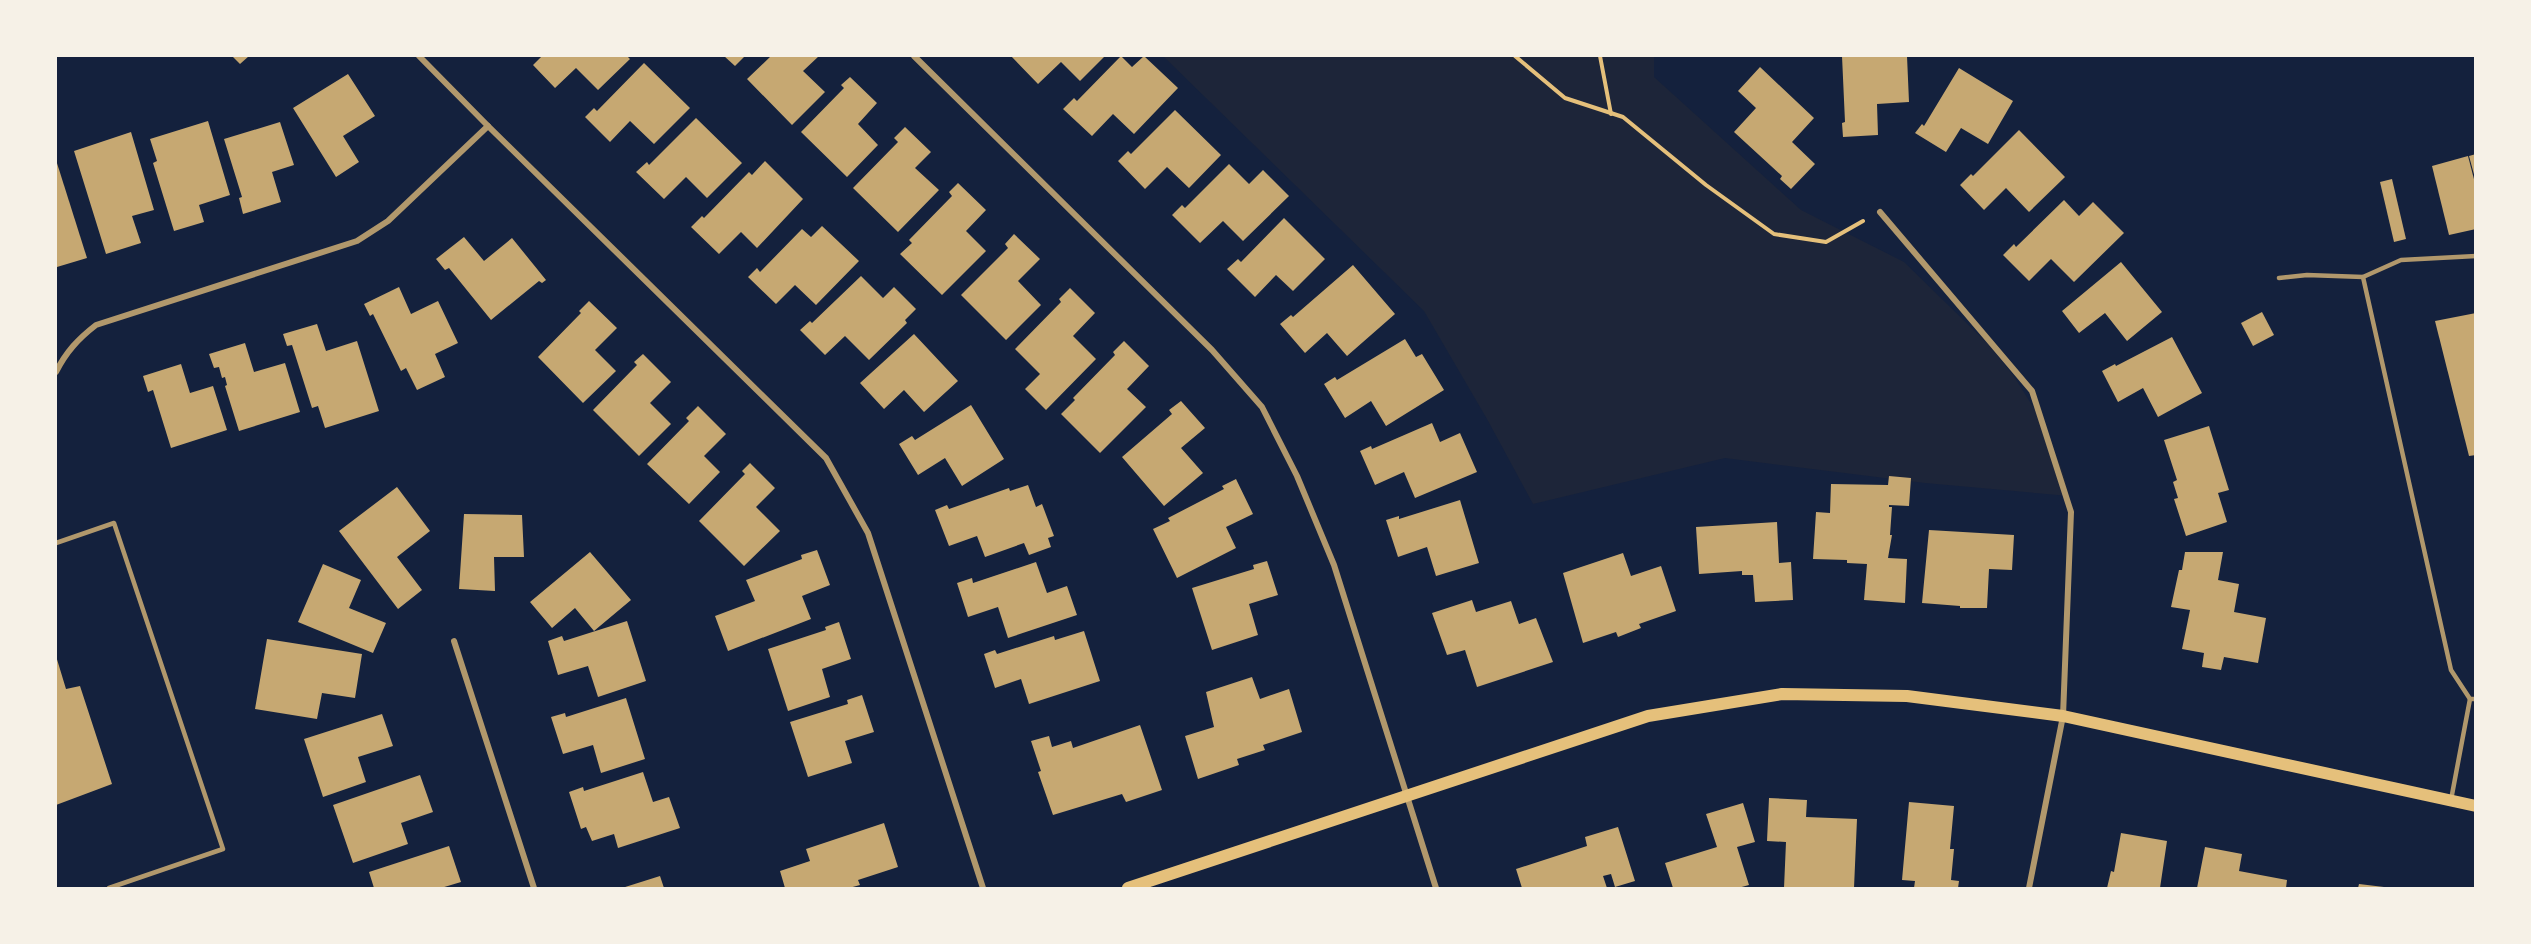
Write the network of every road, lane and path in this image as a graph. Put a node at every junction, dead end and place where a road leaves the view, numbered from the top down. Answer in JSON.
{"nodes":[{"id":1,"x":419,"y":56,"type":"edge"},
{"id":2,"x":914,"y":56,"type":"edge"},
{"id":3,"x":1515,"y":56,"type":"edge"},
{"id":4,"x":1600,"y":56,"type":"edge"},
{"id":5,"x":1611,"y":114,"type":"junction"},
{"id":6,"x":488,"y":126,"type":"junction"},
{"id":7,"x":1880,"y":212,"type":"joint"},
{"id":8,"x":2475,"y":256,"type":"edge"},
{"id":9,"x":2363,"y":277,"type":"junction"},
{"id":10,"x":2279,"y":278,"type":"dead end"},
{"id":11,"x":56,"y":372,"type":"edge"},
{"id":12,"x":56,"y":543,"type":"edge"},
{"id":13,"x":454,"y":641,"type":"dead end"},
{"id":14,"x":2473,"y":699,"type":"edge"},
{"id":15,"x":2063,"y":716,"type":"junction"},
{"id":16,"x":1406,"y":795,"type":"junction"},
{"id":17,"x":2451,"y":802,"type":"junction"},
{"id":18,"x":2475,"y":806,"type":"edge"},
{"id":19,"x":109,"y":888,"type":"edge"},
{"id":20,"x":534,"y":888,"type":"edge"},
{"id":21,"x":983,"y":888,"type":"edge"},
{"id":22,"x":1128,"y":888,"type":"edge"},
{"id":23,"x":1436,"y":888,"type":"edge"},
{"id":24,"x":2029,"y":888,"type":"edge"}],
"edges":[{"from":1,"to":6,"type":"street"},
{"from":2,"to":16,"type":"street"},
{"from":3,"to":5,"type":"path"},
{"from":4,"to":5,"type":"path"},
{"from":5,"to":7,"type":"path"},
{"from":6,"to":11,"type":"street"},
{"from":6,"to":21,"type":"street"},
{"from":7,"to":15,"type":"street"},
{"from":8,"to":9,"type":"lane"},
{"from":9,"to":10,"type":"lane"},
{"from":9,"to":14,"type":"lane"},
{"from":12,"to":19,"type":"lane"},
{"from":13,"to":20,"type":"street"},
{"from":14,"to":17,"type":"lane"},
{"from":15,"to":16,"type":"main road"},
{"from":15,"to":17,"type":"main road"},
{"from":15,"to":24,"type":"street"},
{"from":16,"to":22,"type":"main road"},
{"from":16,"to":23,"type":"street"},
{"from":17,"to":18,"type":"main road"}]}
